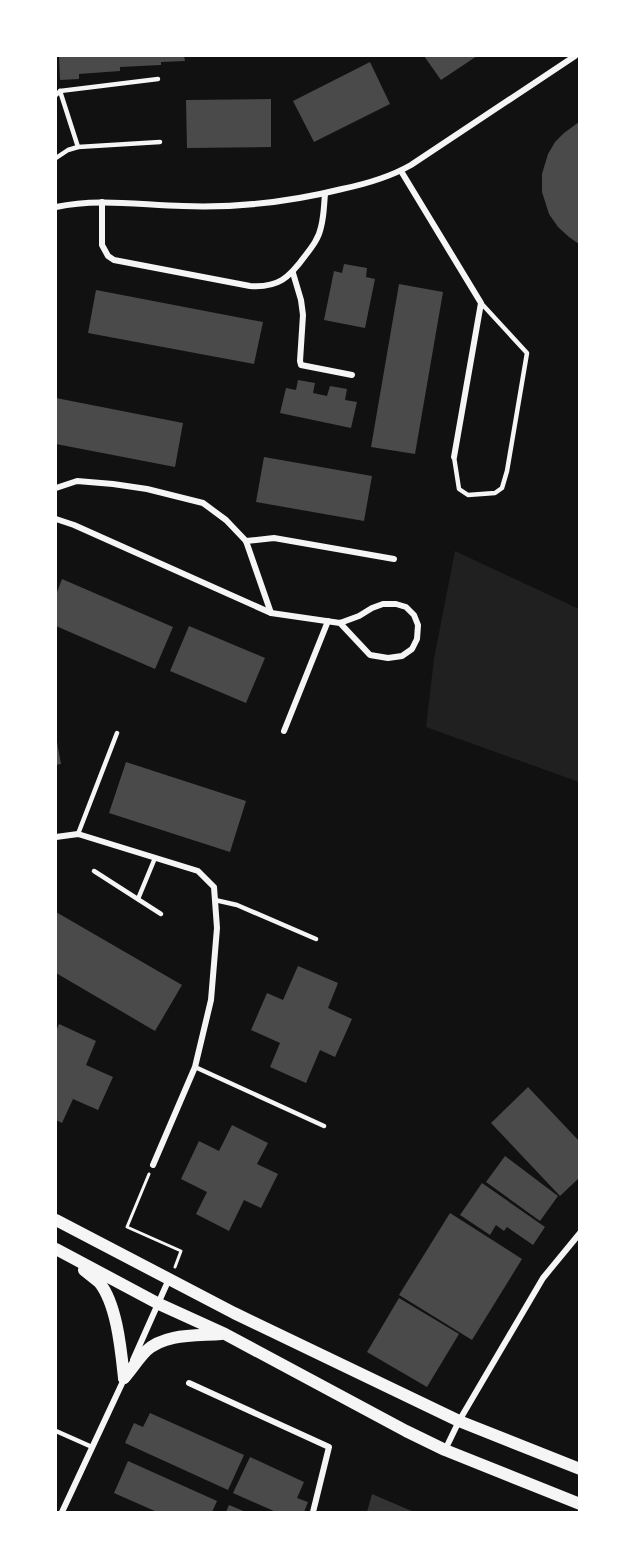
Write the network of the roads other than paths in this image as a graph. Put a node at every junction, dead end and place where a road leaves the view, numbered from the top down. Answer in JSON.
{"nodes":[{"id":1,"x":575,"y":56,"type":"edge"},
{"id":2,"x":158,"y":79,"type":"dead end"},
{"id":3,"x":60,"y":91,"type":"junction"},
{"id":4,"x":56,"y":95,"type":"edge"},
{"id":5,"x":160,"y":142,"type":"dead end"},
{"id":6,"x":78,"y":147,"type":"junction"},
{"id":7,"x":56,"y":158,"type":"edge"},
{"id":8,"x":401,"y":171,"type":"junction"},
{"id":9,"x":325,"y":194,"type":"junction"},
{"id":10,"x":102,"y":201,"type":"junction"},
{"id":11,"x":56,"y":207,"type":"edge"},
{"id":12,"x":293,"y":273,"type":"junction"},
{"id":13,"x":481,"y":303,"type":"junction"},
{"id":14,"x":352,"y":375,"type":"dead end"},
{"id":15,"x":454,"y":457,"type":"joint"},
{"id":16,"x":56,"y":488,"type":"edge"},
{"id":17,"x":56,"y":519,"type":"edge"},
{"id":18,"x":246,"y":541,"type":"junction"},
{"id":19,"x":394,"y":559,"type":"dead end"},
{"id":20,"x":270,"y":612,"type":"junction"},
{"id":21,"x":328,"y":621,"type":"junction"},
{"id":22,"x":340,"y":623,"type":"junction"},
{"id":23,"x":284,"y":731,"type":"dead end"},
{"id":24,"x":117,"y":733,"type":"dead end"},
{"id":25,"x":78,"y":834,"type":"junction"},
{"id":26,"x":56,"y":837,"type":"edge"},
{"id":27,"x":155,"y":858,"type":"junction"},
{"id":28,"x":94,"y":871,"type":"dead end"},
{"id":29,"x":138,"y":899,"type":"junction"},
{"id":30,"x":215,"y":900,"type":"junction"},
{"id":31,"x":160,"y":914,"type":"dead end"},
{"id":32,"x":316,"y":939,"type":"dead end"},
{"id":33,"x":195,"y":1067,"type":"junction"},
{"id":34,"x":324,"y":1126,"type":"dead end"},
{"id":35,"x":153,"y":1166,"type":"road end"},
{"id":36,"x":56,"y":1220,"type":"edge"},
{"id":37,"x":579,"y":1233,"type":"edge"},
{"id":38,"x":56,"y":1249,"type":"edge"},
{"id":39,"x":70,"y":1257,"type":"junction"},
{"id":40,"x":169,"y":1279,"type":"junction"},
{"id":41,"x":159,"y":1304,"type":"junction"},
{"id":42,"x":225,"y":1334,"type":"junction"},
{"id":43,"x":124,"y":1377,"type":"junction"},
{"id":44,"x":189,"y":1383,"type":"dead end"},
{"id":45,"x":459,"y":1421,"type":"junction"},
{"id":46,"x":56,"y":1431,"type":"edge"},
{"id":47,"x":92,"y":1447,"type":"junction"},
{"id":48,"x":445,"y":1450,"type":"junction"},
{"id":49,"x":579,"y":1469,"type":"edge"},
{"id":50,"x":579,"y":1504,"type":"edge"},
{"id":51,"x":56,"y":1510,"type":"edge"},
{"id":52,"x":61,"y":1512,"type":"edge"},
{"id":53,"x":313,"y":1512,"type":"edge"}],
"edges":[{"from":1,"to":8,"type":"street"},
{"from":2,"to":3,"type":"lane"},
{"from":3,"to":4,"type":"lane"},
{"from":3,"to":6,"type":"lane"},
{"from":5,"to":6,"type":"lane"},
{"from":6,"to":7,"type":"lane"},
{"from":8,"to":9,"type":"street"},
{"from":8,"to":13,"type":"street"},
{"from":9,"to":10,"type":"street"},
{"from":9,"to":12,"type":"street"},
{"from":10,"to":11,"type":"street"},
{"from":10,"to":12,"type":"street"},
{"from":12,"to":14,"type":"street"},
{"from":13,"to":15,"type":"street"},
{"from":13,"to":15,"type":"lane"},
{"from":16,"to":18,"type":"street"},
{"from":17,"to":20,"type":"street"},
{"from":18,"to":19,"type":"street"},
{"from":18,"to":20,"type":"street"},
{"from":20,"to":21,"type":"street"},
{"from":21,"to":22,"type":"street"},
{"from":21,"to":23,"type":"street"},
{"from":22,"to":22,"type":"street"},
{"from":24,"to":25,"type":"lane"},
{"from":25,"to":26,"type":"street"},
{"from":25,"to":27,"type":"street"},
{"from":27,"to":29,"type":"lane"},
{"from":27,"to":30,"type":"street"},
{"from":28,"to":29,"type":"lane"},
{"from":29,"to":31,"type":"lane"},
{"from":30,"to":32,"type":"lane"},
{"from":30,"to":33,"type":"street"},
{"from":33,"to":34,"type":"lane"},
{"from":33,"to":35,"type":"street"},
{"from":36,"to":40,"type":"main road"},
{"from":37,"to":45,"type":"street"},
{"from":38,"to":39,"type":"main road"},
{"from":39,"to":41,"type":"main road"},
{"from":39,"to":43,"type":"main road"},
{"from":40,"to":41,"type":"street"},
{"from":40,"to":45,"type":"main road"},
{"from":41,"to":42,"type":"main road"},
{"from":41,"to":43,"type":"street"},
{"from":42,"to":43,"type":"main road"},
{"from":42,"to":48,"type":"main road"},
{"from":43,"to":47,"type":"street"},
{"from":44,"to":53,"type":"street"},
{"from":45,"to":48,"type":"street"},
{"from":45,"to":49,"type":"main road"},
{"from":46,"to":47,"type":"lane"},
{"from":47,"to":52,"type":"street"},
{"from":48,"to":50,"type":"main road"},
{"from":51,"to":52,"type":"street"}]}
